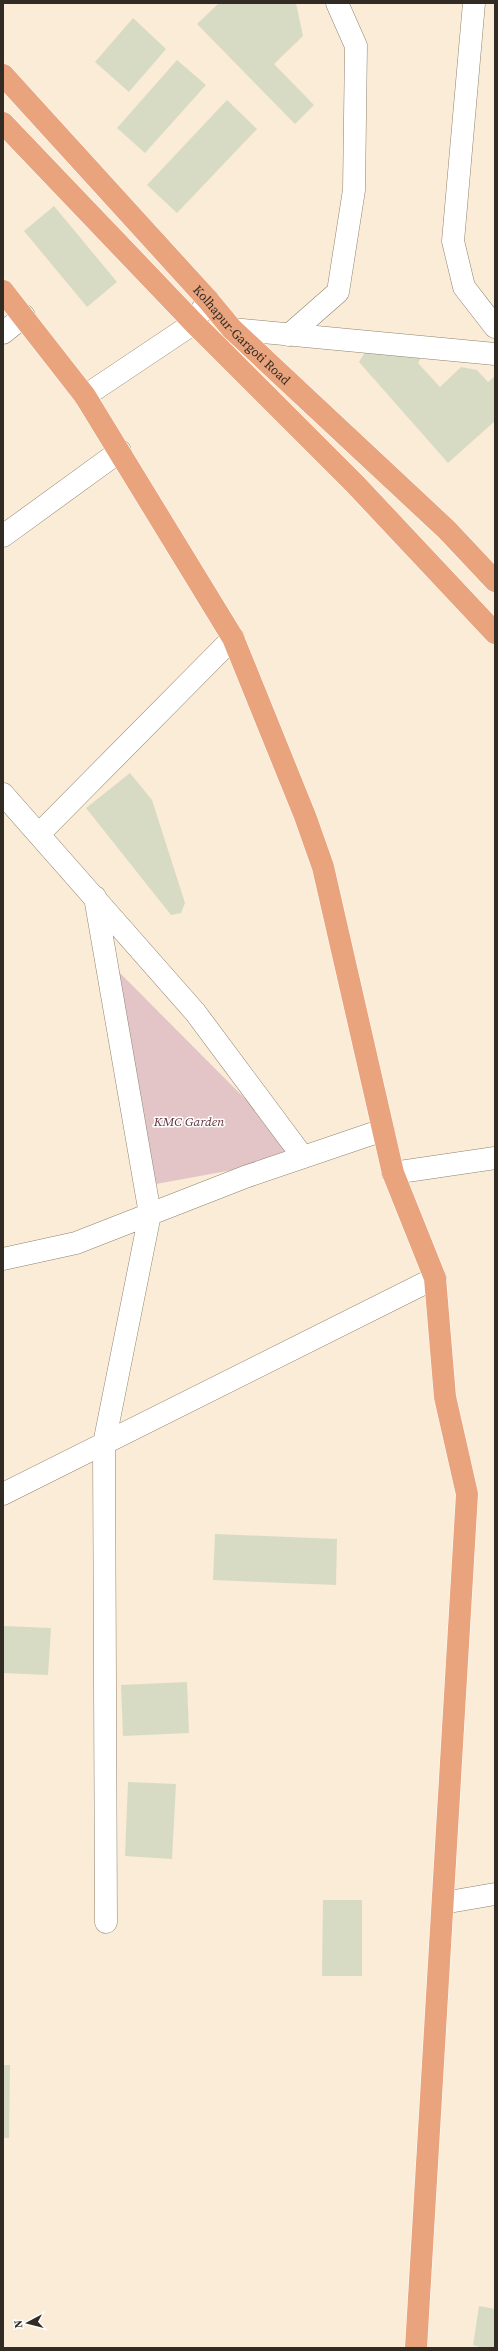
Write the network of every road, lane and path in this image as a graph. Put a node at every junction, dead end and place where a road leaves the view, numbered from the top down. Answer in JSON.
{"nodes":[{"id":1,"x":337,"y":3,"type":"edge"},
{"id":2,"x":474,"y":3,"type":"edge"},
{"id":3,"x":3,"y":75,"type":"edge"},
{"id":4,"x":3,"y":123,"type":"edge"},
{"id":5,"x":3,"y":291,"type":"edge"},
{"id":6,"x":208,"y":300,"type":"junction"},
{"id":7,"x":24,"y":316,"type":"junction"},
{"id":8,"x":194,"y":323,"type":"junction"},
{"id":9,"x":495,"y":327,"type":"edge"},
{"id":10,"x":232,"y":329,"type":"junction"},
{"id":11,"x":3,"y":333,"type":"edge"},
{"id":12,"x":289,"y":335,"type":"junction"},
{"id":13,"x":495,"y":354,"type":"edge"},
{"id":14,"x":85,"y":396,"type":"junction"},
{"id":15,"x":120,"y":451,"type":"junction"},
{"id":16,"x":3,"y":536,"type":"edge"},
{"id":17,"x":495,"y":581,"type":"edge"},
{"id":18,"x":495,"y":633,"type":"edge"},
{"id":19,"x":233,"y":638,"type":"junction"},
{"id":20,"x":3,"y":794,"type":"edge"},
{"id":21,"x":39,"y":834,"type":"junction"},
{"id":22,"x":94,"y":897,"type":"junction"},
{"id":23,"x":383,"y":1130,"type":"junction"},
{"id":24,"x":303,"y":1157,"type":"junction"},
{"id":25,"x":495,"y":1158,"type":"edge"},
{"id":26,"x":393,"y":1173,"type":"junction"},
{"id":27,"x":150,"y":1214,"type":"junction"},
{"id":28,"x":3,"y":1259,"type":"edge"},
{"id":29,"x":435,"y":1278,"type":"junction"},
{"id":30,"x":104,"y":1444,"type":"junction"},
{"id":31,"x":3,"y":1494,"type":"edge"},
{"id":32,"x":495,"y":1894,"type":"edge"},
{"id":33,"x":443,"y":1903,"type":"junction"},
{"id":34,"x":106,"y":1922,"type":"dead end"},
{"id":35,"x":416,"y":2348,"type":"edge"}],
"edges":[{"from":1,"to":12,"type":"street"},
{"from":2,"to":9,"type":"street"},
{"from":3,"to":6,"type":"main road","name":"Kolhapur-Gargoti Road"},
{"from":4,"to":8,"type":"main road"},
{"from":5,"to":7,"type":"main road"},
{"from":6,"to":8,"type":"street"},
{"from":6,"to":10,"type":"main road","name":"Kolhapur-Gargoti Road"},
{"from":7,"to":11,"type":"street"},
{"from":7,"to":14,"type":"main road"},
{"from":8,"to":14,"type":"street"},
{"from":8,"to":18,"type":"main road"},
{"from":10,"to":12,"type":"street"},
{"from":10,"to":17,"type":"main road","name":"Kolhapur-Gargoti Road"},
{"from":12,"to":13,"type":"street"},
{"from":14,"to":15,"type":"main road"},
{"from":15,"to":16,"type":"street"},
{"from":15,"to":19,"type":"main road"},
{"from":19,"to":21,"type":"street"},
{"from":19,"to":23,"type":"main road"},
{"from":20,"to":21,"type":"street"},
{"from":21,"to":22,"type":"street"},
{"from":22,"to":24,"type":"street"},
{"from":22,"to":27,"type":"street"},
{"from":23,"to":24,"type":"street"},
{"from":23,"to":26,"type":"main road"},
{"from":24,"to":27,"type":"street"},
{"from":25,"to":26,"type":"street"},
{"from":26,"to":29,"type":"main road"},
{"from":27,"to":28,"type":"street"},
{"from":27,"to":30,"type":"street"},
{"from":29,"to":30,"type":"street"},
{"from":29,"to":33,"type":"main road"},
{"from":30,"to":31,"type":"street"},
{"from":30,"to":34,"type":"street"},
{"from":32,"to":33,"type":"street"},
{"from":33,"to":35,"type":"main road"}]}
